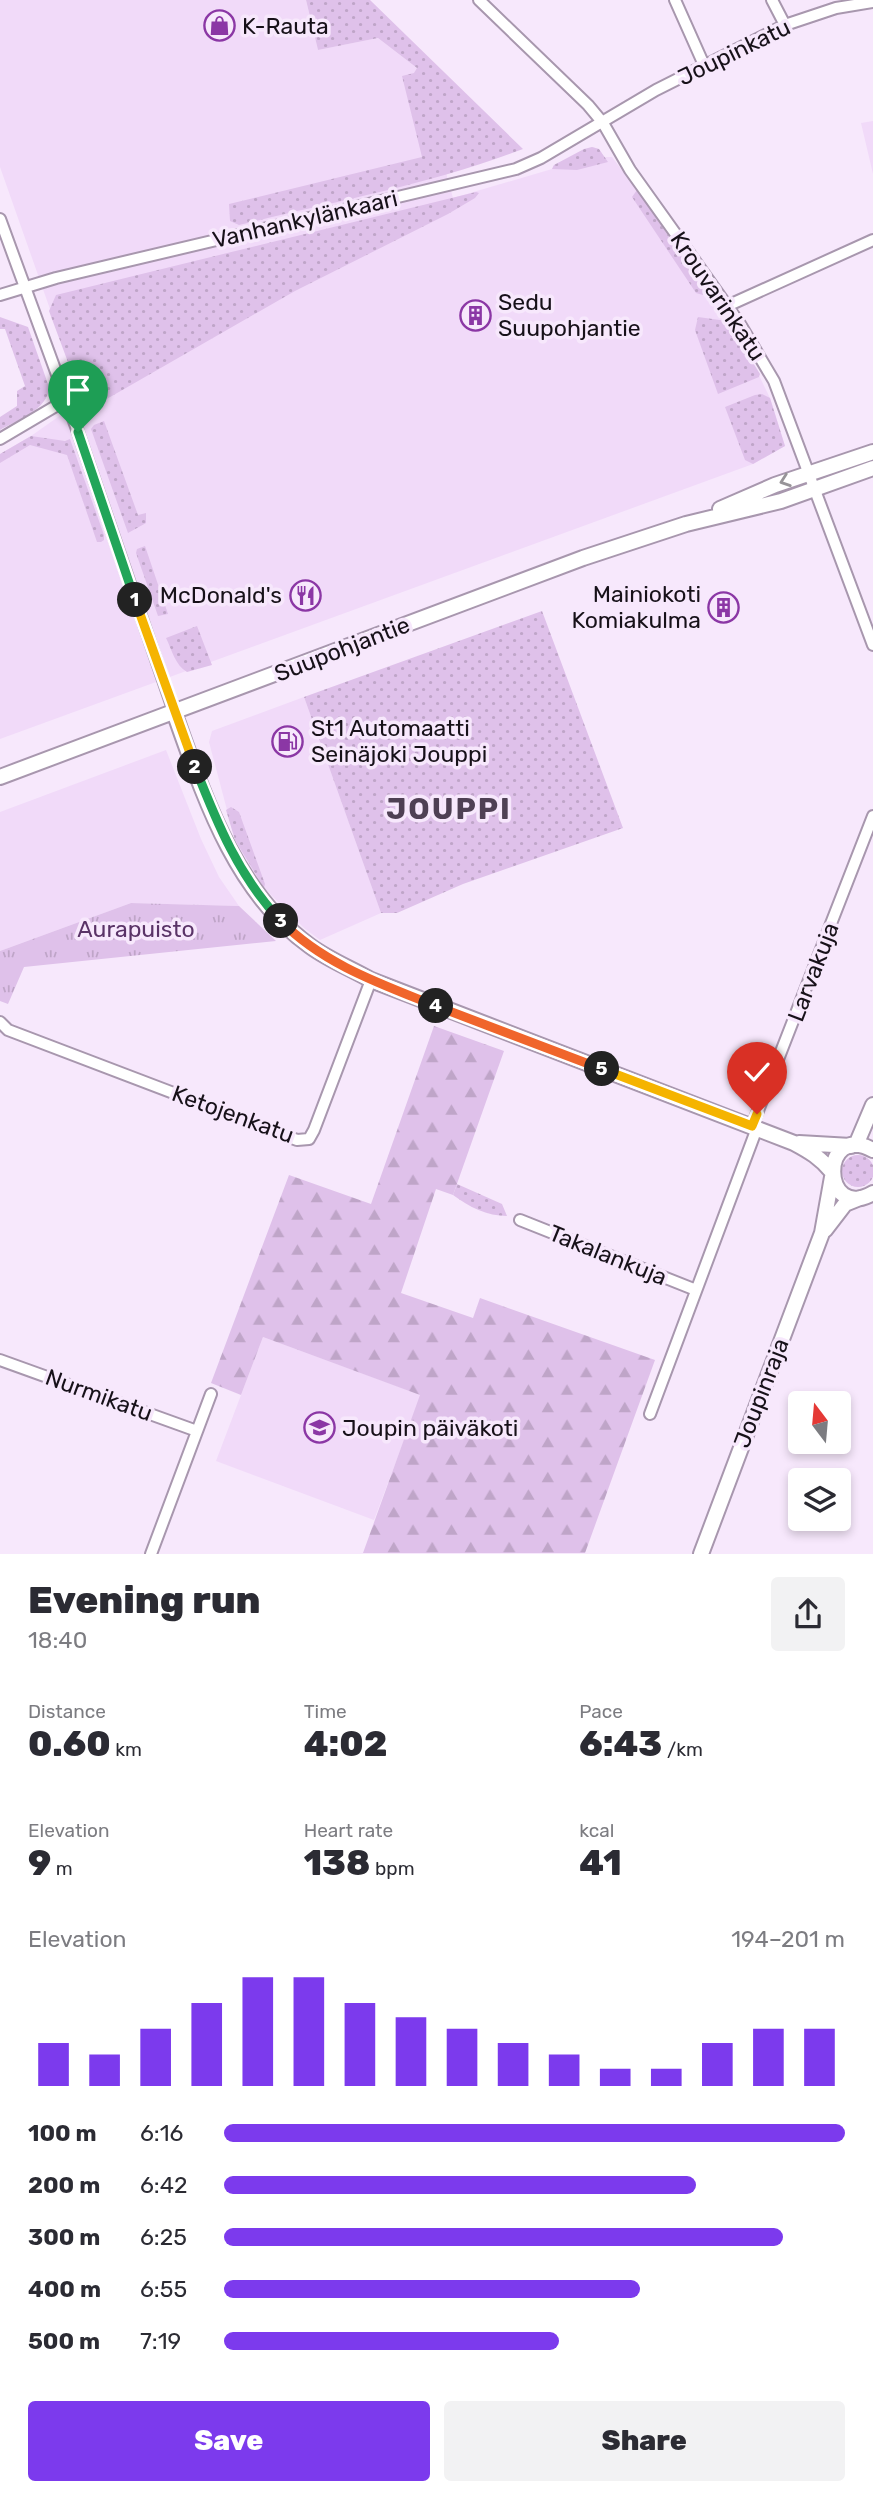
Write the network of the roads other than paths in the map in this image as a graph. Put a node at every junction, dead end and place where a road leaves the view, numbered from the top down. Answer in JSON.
{"nodes":[{"id":1,"x":479,"y":0,"type":"edge"},
{"id":2,"x":675,"y":0,"type":"edge"},
{"id":3,"x":772,"y":0,"type":"edge"},
{"id":4,"x":873,"y":2,"type":"edge"},
{"id":5,"x":785,"y":25,"type":"junction"},
{"id":6,"x":704,"y":65,"type":"junction"},
{"id":7,"x":603,"y":123,"type":"junction"},
{"id":8,"x":0,"y":219,"type":"edge"},
{"id":9,"x":873,"y":240,"type":"edge"},
{"id":10,"x":26,"y":288,"type":"junction"},
{"id":11,"x":0,"y":295,"type":"edge"},
{"id":12,"x":727,"y":306,"type":"junction"},
{"id":13,"x":66,"y":400,"type":"junction"},
{"id":14,"x":0,"y":439,"type":"edge"},
{"id":15,"x":873,"y":452,"type":"edge"},
{"id":16,"x":873,"y":468,"type":"edge"},
{"id":17,"x":811,"y":481,"type":"junction"},
{"id":18,"x":873,"y":645,"type":"edge"},
{"id":19,"x":174,"y":712,"type":"junction"},
{"id":20,"x":0,"y":777,"type":"edge"},
{"id":21,"x":873,"y":816,"type":"edge"},
{"id":22,"x":371,"y":980,"type":"junction"},
{"id":23,"x":0,"y":1022,"type":"edge"},
{"id":24,"x":873,"y":1105,"type":"edge"},
{"id":25,"x":754,"y":1127,"type":"junction"},
{"id":26,"x":794,"y":1143,"type":"junction"},
{"id":27,"x":853,"y":1146,"type":"junction"},
{"id":28,"x":873,"y":1150,"type":"edge"},
{"id":29,"x":832,"y":1174,"type":"junction"},
{"id":30,"x":869,"y":1195,"type":"edge"},
{"id":31,"x":520,"y":1220,"type":"dead end"},
{"id":32,"x":822,"y":1233,"type":"junction"},
{"id":33,"x":696,"y":1290,"type":"junction"},
{"id":34,"x":0,"y":1360,"type":"edge"},
{"id":35,"x":211,"y":1394,"type":"dead end"},
{"id":36,"x":650,"y":1414,"type":"dead end"},
{"id":37,"x":197,"y":1431,"type":"junction"},
{"id":38,"x":151,"y":1553,"type":"edge"},
{"id":39,"x":701,"y":1553,"type":"edge"}],
"edges":[{"from":1,"to":7,"type":"street","name":"Krouvarinkatu"},
{"from":2,"to":6,"type":"street"},
{"from":3,"to":5,"type":"street"},
{"from":4,"to":5,"type":"street","name":"Joupinkatu"},
{"from":5,"to":6,"type":"street","name":"Joupinkatu"},
{"from":6,"to":7,"type":"street","name":"Joupinkatu"},
{"from":7,"to":10,"type":"street","name":"Vanhankylänkaari"},
{"from":7,"to":12,"type":"street","name":"Krouvarinkatu"},
{"from":8,"to":10,"type":"street"},
{"from":9,"to":12,"type":"street"},
{"from":10,"to":11,"type":"street","name":"Vanhankylänkaari"},
{"from":10,"to":13,"type":"street"},
{"from":12,"to":17,"type":"street","name":"Krouvarinkatu"},
{"from":13,"to":14,"type":"street"},
{"from":13,"to":19,"type":"street"},
{"from":15,"to":17,"type":"street","name":"Suupohjantie"},
{"from":16,"to":17,"type":"street","name":"Suupohjantie"},
{"from":17,"to":18,"type":"street","name":"Krouvarinkatu"},
{"from":17,"to":19,"type":"street","name":"Suupohjantie"},
{"from":19,"to":20,"type":"street","name":"Suupohjantie"},
{"from":19,"to":22,"type":"street"},
{"from":21,"to":25,"type":"street","name":"Larvakuja"},
{"from":22,"to":23,"type":"street","name":"Ketojenkatu"},
{"from":22,"to":25,"type":"street"},
{"from":24,"to":27,"type":"street"},
{"from":25,"to":26,"type":"street"},
{"from":25,"to":33,"type":"street","name":"Larvakuja"},
{"from":26,"to":27,"type":"street"},
{"from":26,"to":29,"type":"street"},
{"from":27,"to":28,"type":"street"},
{"from":27,"to":29,"type":"street"},
{"from":29,"to":30,"type":"street"},
{"from":29,"to":32,"type":"street","name":"Joupinraja"},
{"from":30,"to":32,"type":"street","name":"Joupinraja"},
{"from":31,"to":33,"type":"street","name":"Takalankuja"},
{"from":32,"to":39,"type":"street","name":"Joupinraja"},
{"from":33,"to":36,"type":"street","name":"Larvakuja"},
{"from":34,"to":37,"type":"street","name":"Nurmikatu"},
{"from":35,"to":37,"type":"street"},
{"from":37,"to":38,"type":"street"}]}
